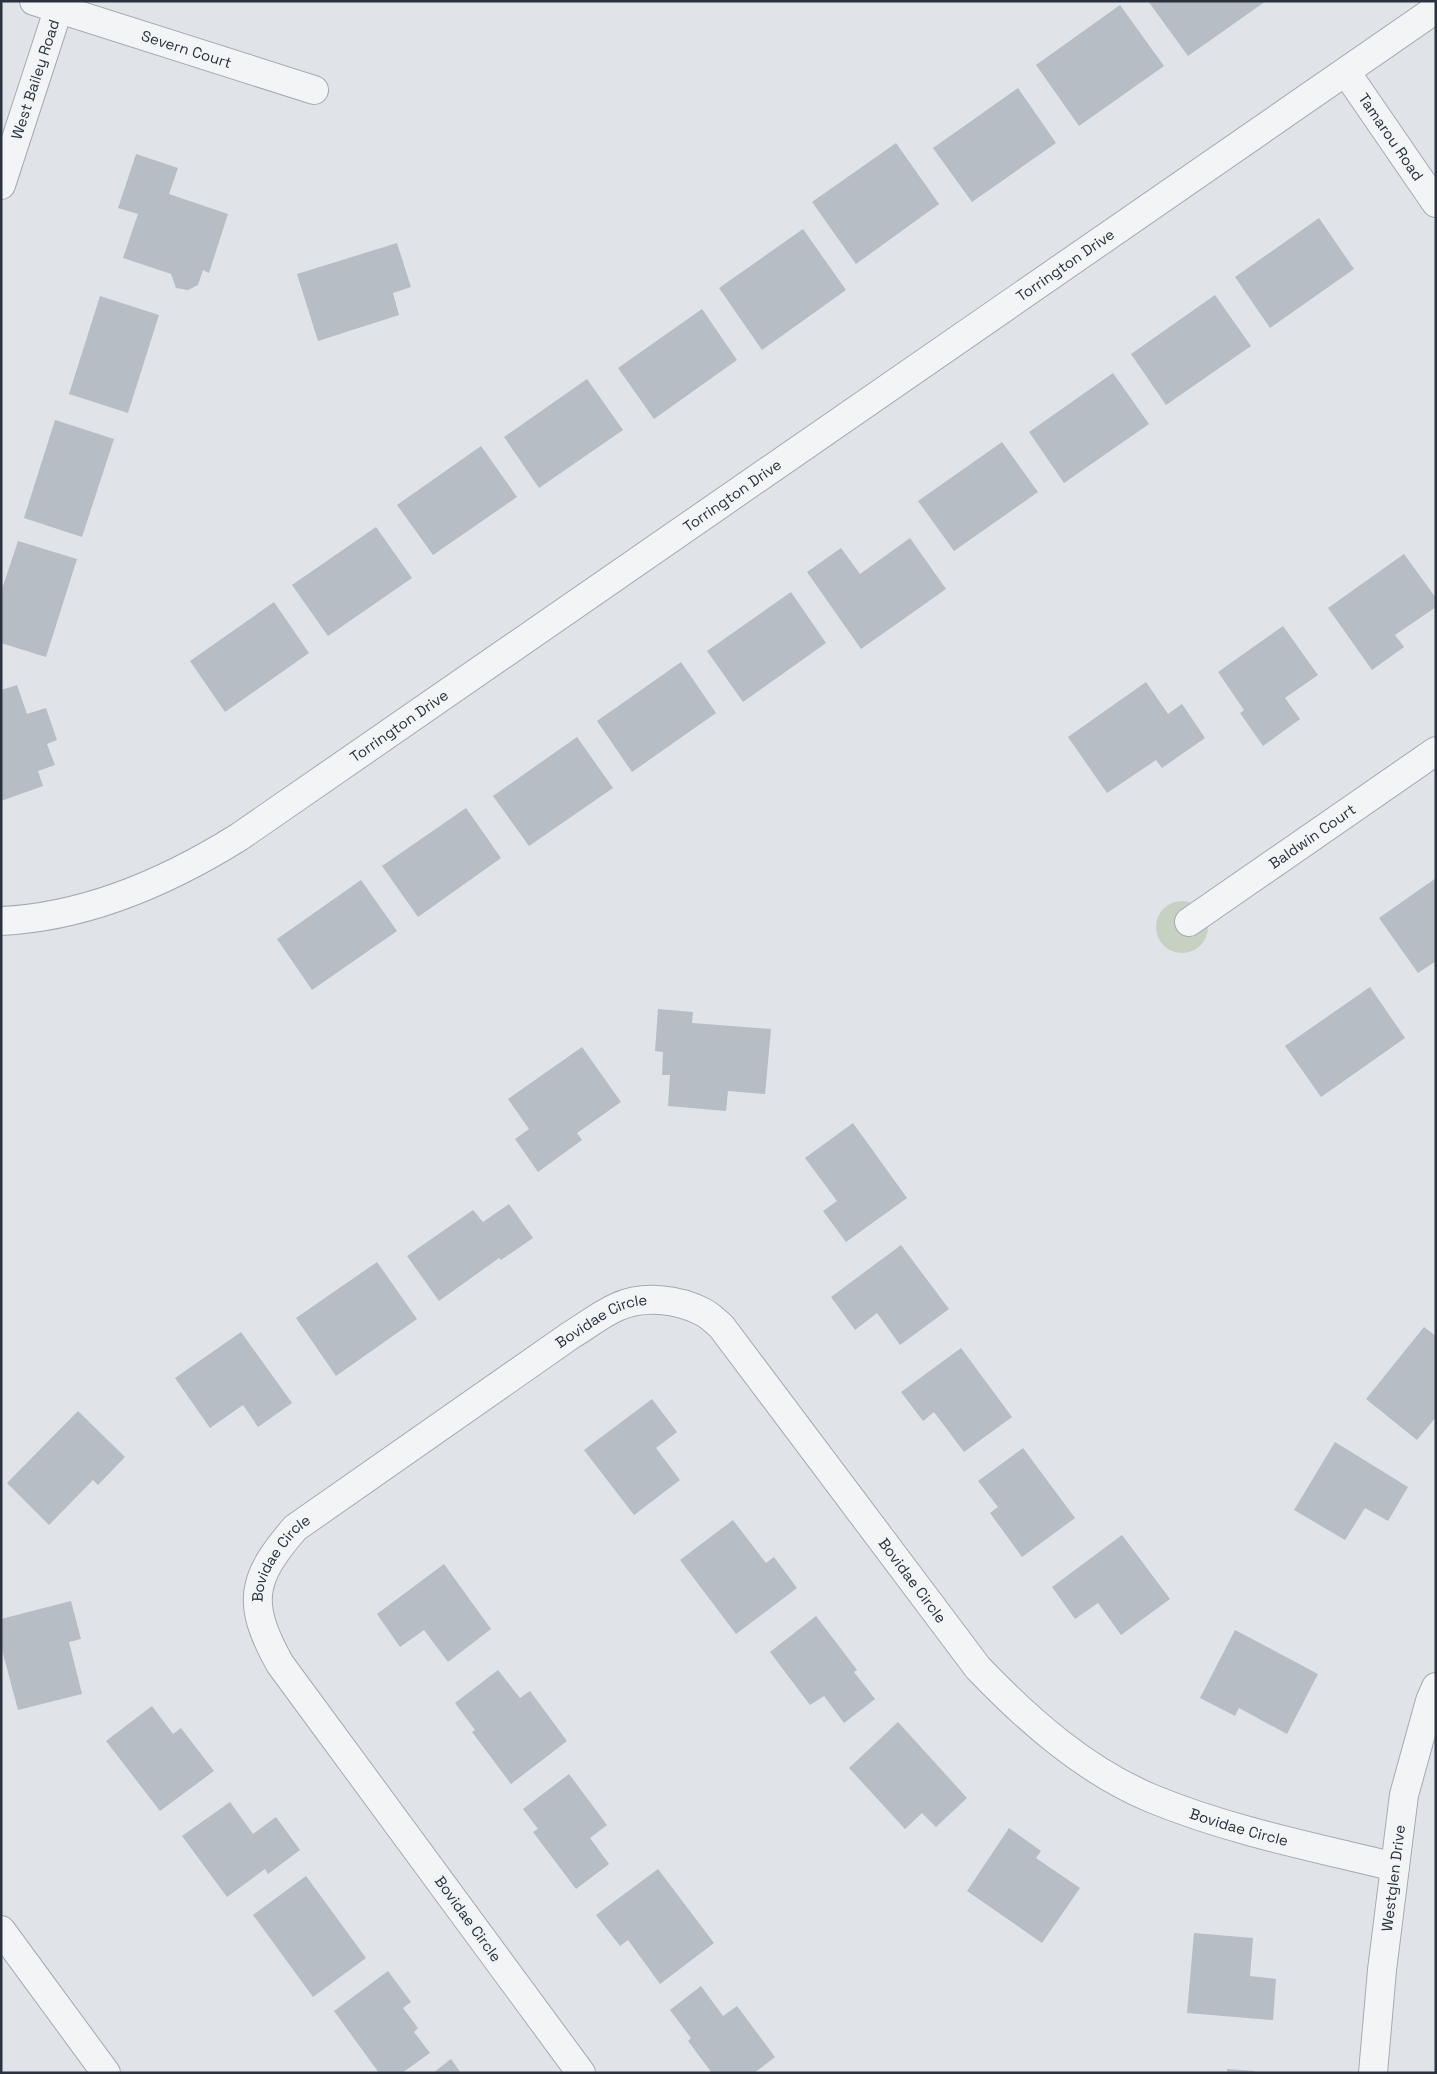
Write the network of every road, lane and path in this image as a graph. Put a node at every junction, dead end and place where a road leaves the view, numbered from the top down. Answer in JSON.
{"nodes":[{"id":1,"x":51,"y":4,"type":"edge"},
{"id":2,"x":1436,"y":9,"type":"edge"},
{"id":3,"x":1346,"y":72,"type":"junction"},
{"id":4,"x":314,"y":90,"type":"dead end"},
{"id":5,"x":1,"y":185,"type":"edge"},
{"id":6,"x":1436,"y":203,"type":"edge"},
{"id":7,"x":1436,"y":751,"type":"edge"},
{"id":8,"x":1,"y":921,"type":"edge"},
{"id":9,"x":1189,"y":922,"type":"dead end"},
{"id":10,"x":1436,"y":1688,"type":"edge"},
{"id":11,"x":1395,"y":1868,"type":"junction"},
{"id":12,"x":1,"y":1930,"type":"edge"},
{"id":13,"x":106,"y":2073,"type":"edge"},
{"id":14,"x":581,"y":2073,"type":"edge"},
{"id":15,"x":1373,"y":2073,"type":"edge"}],
"edges":[{"from":1,"to":4,"type":"street","name":"Severn Court"},
{"from":1,"to":5,"type":"street","name":"West Bailey Road"},
{"from":2,"to":3,"type":"street","name":"Torrington Drive"},
{"from":3,"to":6,"type":"street","name":"Tamarou Road"},
{"from":3,"to":8,"type":"street","name":"Torrington Drive"},
{"from":7,"to":9,"type":"street","name":"Baldwin Court"},
{"from":10,"to":11,"type":"street","name":"Westglen Drive"},
{"from":11,"to":14,"type":"street","name":"Bovidae Circle"},
{"from":11,"to":15,"type":"street","name":"Westglen Drive"},
{"from":12,"to":13,"type":"street"}]}
